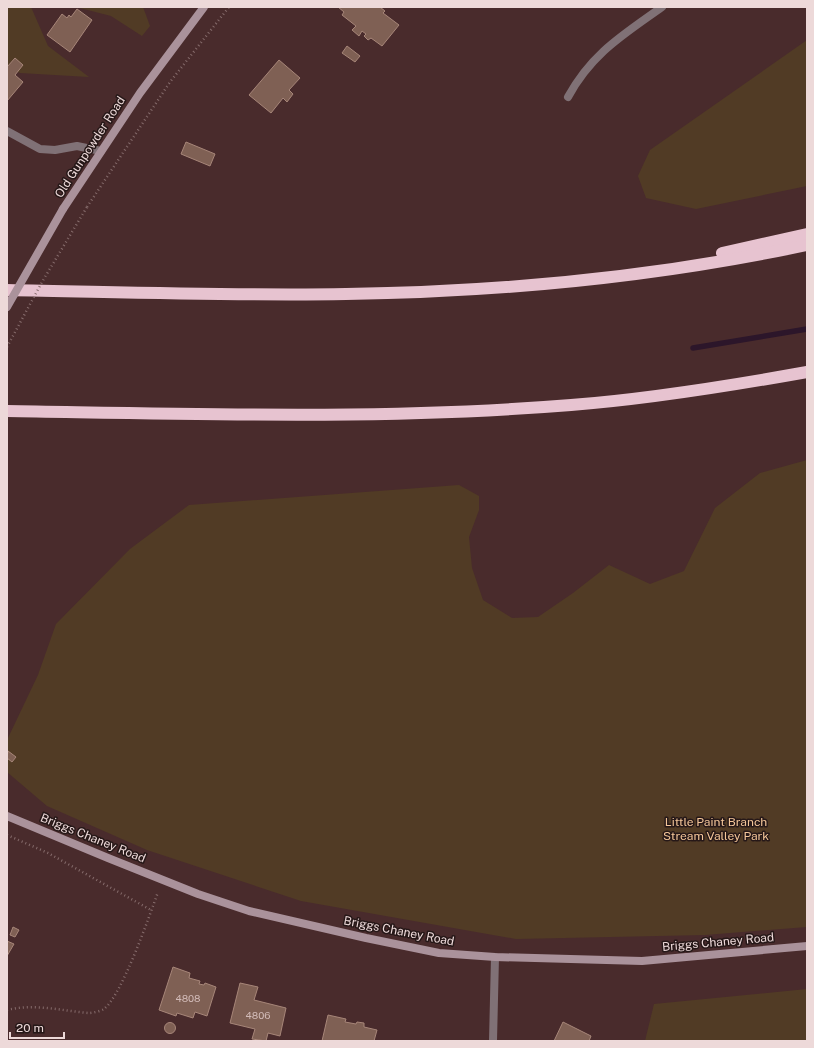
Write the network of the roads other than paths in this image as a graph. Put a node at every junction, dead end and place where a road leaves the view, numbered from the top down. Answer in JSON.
{"nodes":[{"id":1,"x":204,"y":7,"type":"edge"},
{"id":2,"x":662,"y":7,"type":"edge"},
{"id":3,"x":568,"y":97,"type":"dead end"},
{"id":4,"x":7,"y":131,"type":"edge"},
{"id":5,"x":101,"y":151,"type":"junction"},
{"id":6,"x":807,"y":234,"type":"edge"},
{"id":7,"x":807,"y":245,"type":"edge"},
{"id":8,"x":558,"y":283,"type":"junction"},
{"id":9,"x":7,"y":290,"type":"edge"},
{"id":10,"x":7,"y":306,"type":"edge"},
{"id":11,"x":807,"y":372,"type":"edge"},
{"id":12,"x":7,"y":411,"type":"edge"},
{"id":13,"x":7,"y":816,"type":"edge"},
{"id":14,"x":807,"y":946,"type":"edge"},
{"id":15,"x":495,"y":957,"type":"junction"},
{"id":16,"x":493,"y":1041,"type":"edge"}],
"edges":[{"from":1,"to":5,"type":"main road","name":"Old Gunpowder Road"},
{"from":2,"to":3,"type":"street"},
{"from":4,"to":5,"type":"street"},
{"from":5,"to":10,"type":"main road","name":"Old Gunpowder Road","bridge":true},
{"from":6,"to":8,"type":"highway"},
{"from":7,"to":8,"type":"highway"},
{"from":8,"to":9,"type":"highway"},
{"from":11,"to":12,"type":"highway"},
{"from":13,"to":15,"type":"main road","name":"Briggs Chaney Road"},
{"from":14,"to":15,"type":"main road","name":"Briggs Chaney Road"},
{"from":15,"to":16,"type":"street"}]}
